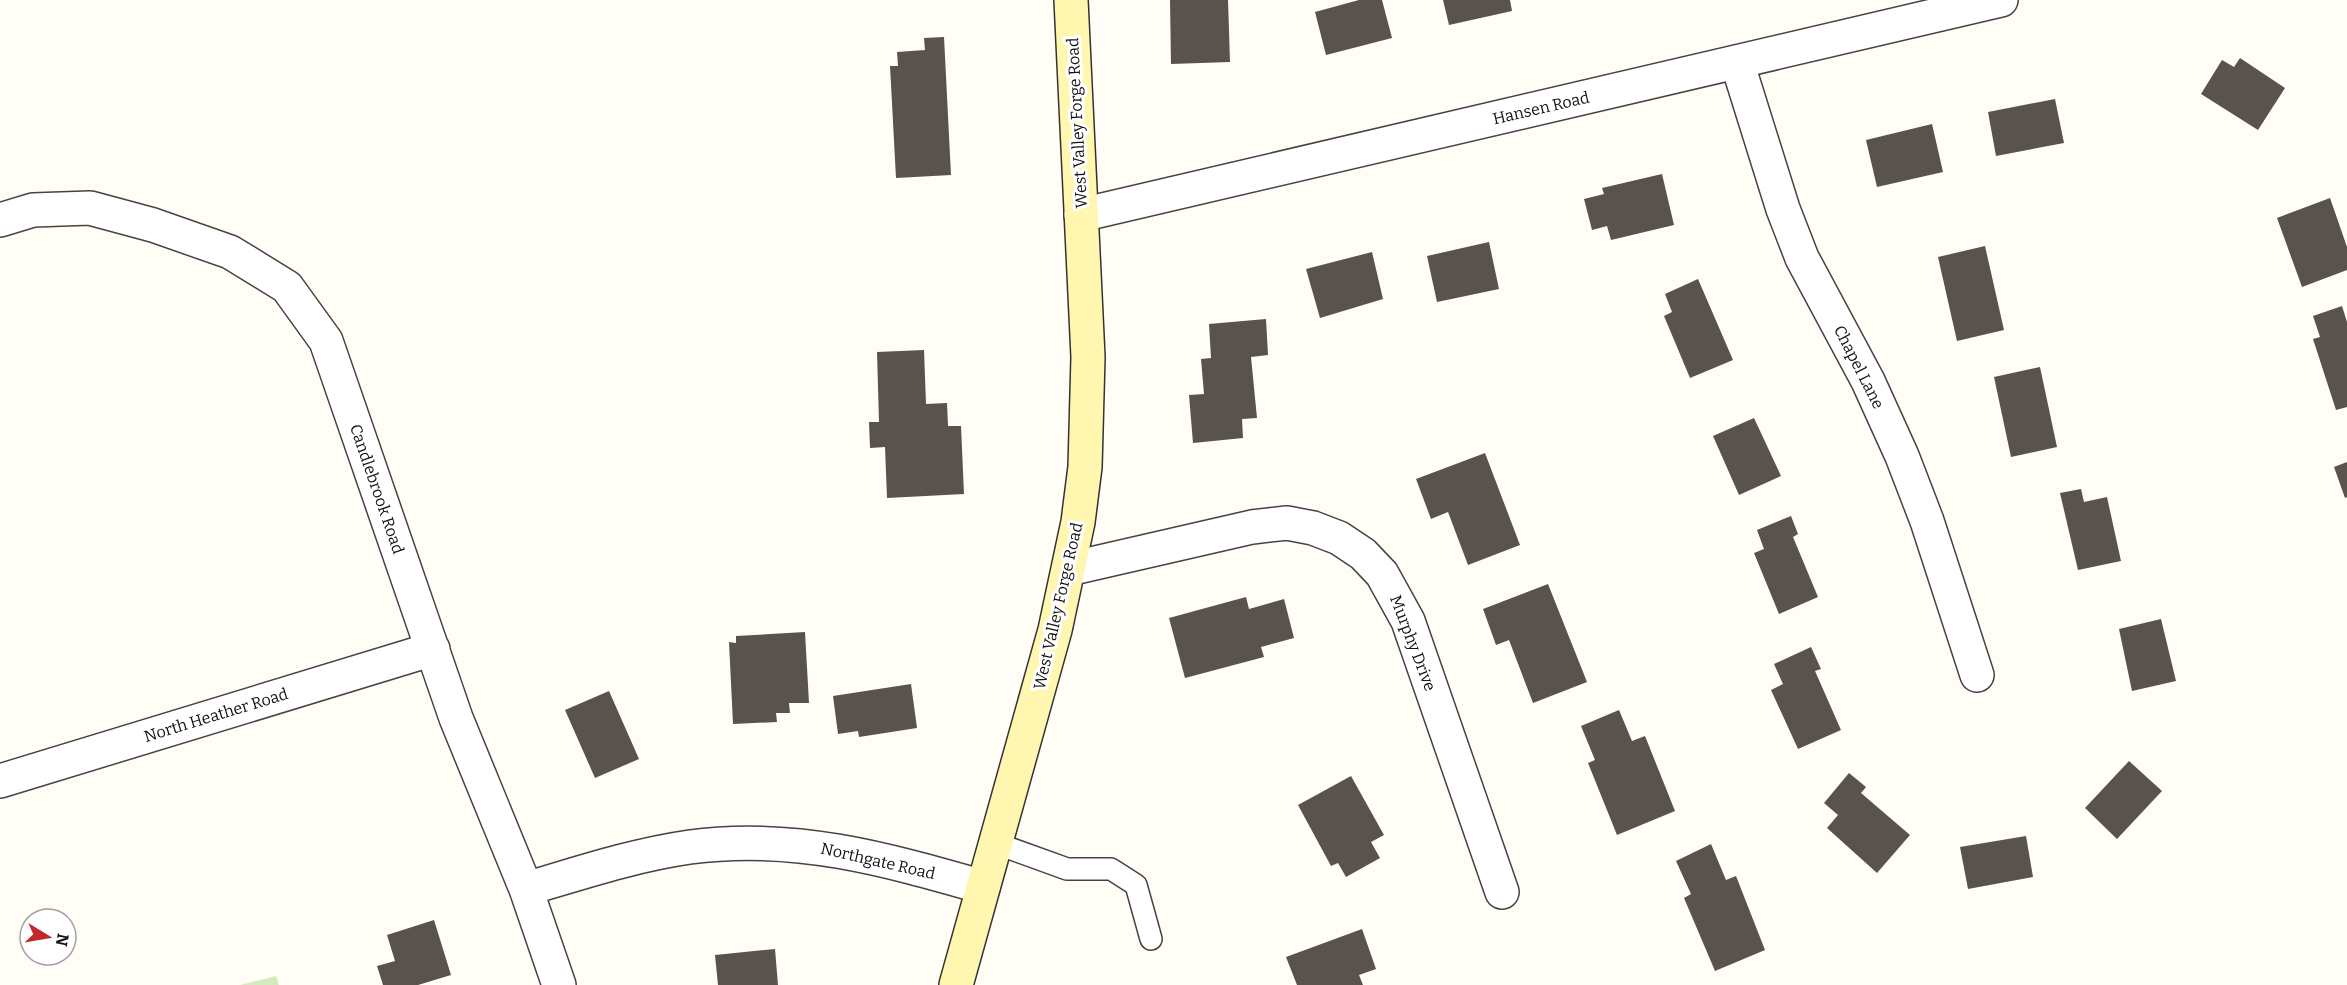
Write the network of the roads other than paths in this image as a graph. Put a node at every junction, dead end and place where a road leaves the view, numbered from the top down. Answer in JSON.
{"nodes":[{"id":1,"x":1071,"y":0,"type":"edge"},
{"id":2,"x":2001,"y":0,"type":"edge"},
{"id":3,"x":1737,"y":62,"type":"junction"},
{"id":4,"x":1081,"y":216,"type":"junction"},
{"id":5,"x":0,"y":220,"type":"edge"},
{"id":6,"x":1069,"y":569,"type":"junction"},
{"id":7,"x":433,"y":649,"type":"junction"},
{"id":8,"x":1977,"y":675,"type":"dead end"},
{"id":9,"x":0,"y":781,"type":"edge"},
{"id":10,"x":995,"y":843,"type":"junction"},
{"id":11,"x":983,"y":887,"type":"junction"},
{"id":12,"x":526,"y":889,"type":"junction"},
{"id":13,"x":1502,"y":892,"type":"dead end"},
{"id":14,"x":1151,"y":939,"type":"dead end"},
{"id":15,"x":559,"y":985,"type":"edge"},
{"id":16,"x":956,"y":985,"type":"edge"}],
"edges":[{"from":1,"to":4,"type":"main road","name":"West Valley Forge Road"},
{"from":2,"to":3,"type":"street","name":"Hansen Road"},
{"from":3,"to":4,"type":"street","name":"Hansen Road"},
{"from":3,"to":8,"type":"street","name":"Chapel Lane"},
{"from":4,"to":6,"type":"main road","name":"West Valley Forge Road"},
{"from":5,"to":7,"type":"street","name":"Candlebrook Road"},
{"from":6,"to":10,"type":"main road","name":"West Valley Forge Road"},
{"from":6,"to":13,"type":"street","name":"Murphy Drive"},
{"from":7,"to":9,"type":"street","name":"North Heather Road"},
{"from":7,"to":12,"type":"street","name":"Candlebrook Road"},
{"from":10,"to":11,"type":"main road","name":"West Valley Forge Road"},
{"from":10,"to":14,"type":"lane"},
{"from":11,"to":12,"type":"street","name":"Northgate Road"},
{"from":11,"to":16,"type":"main road","name":"West Valley Forge Road"},
{"from":12,"to":15,"type":"street","name":"Candlebrook Road"}]}
